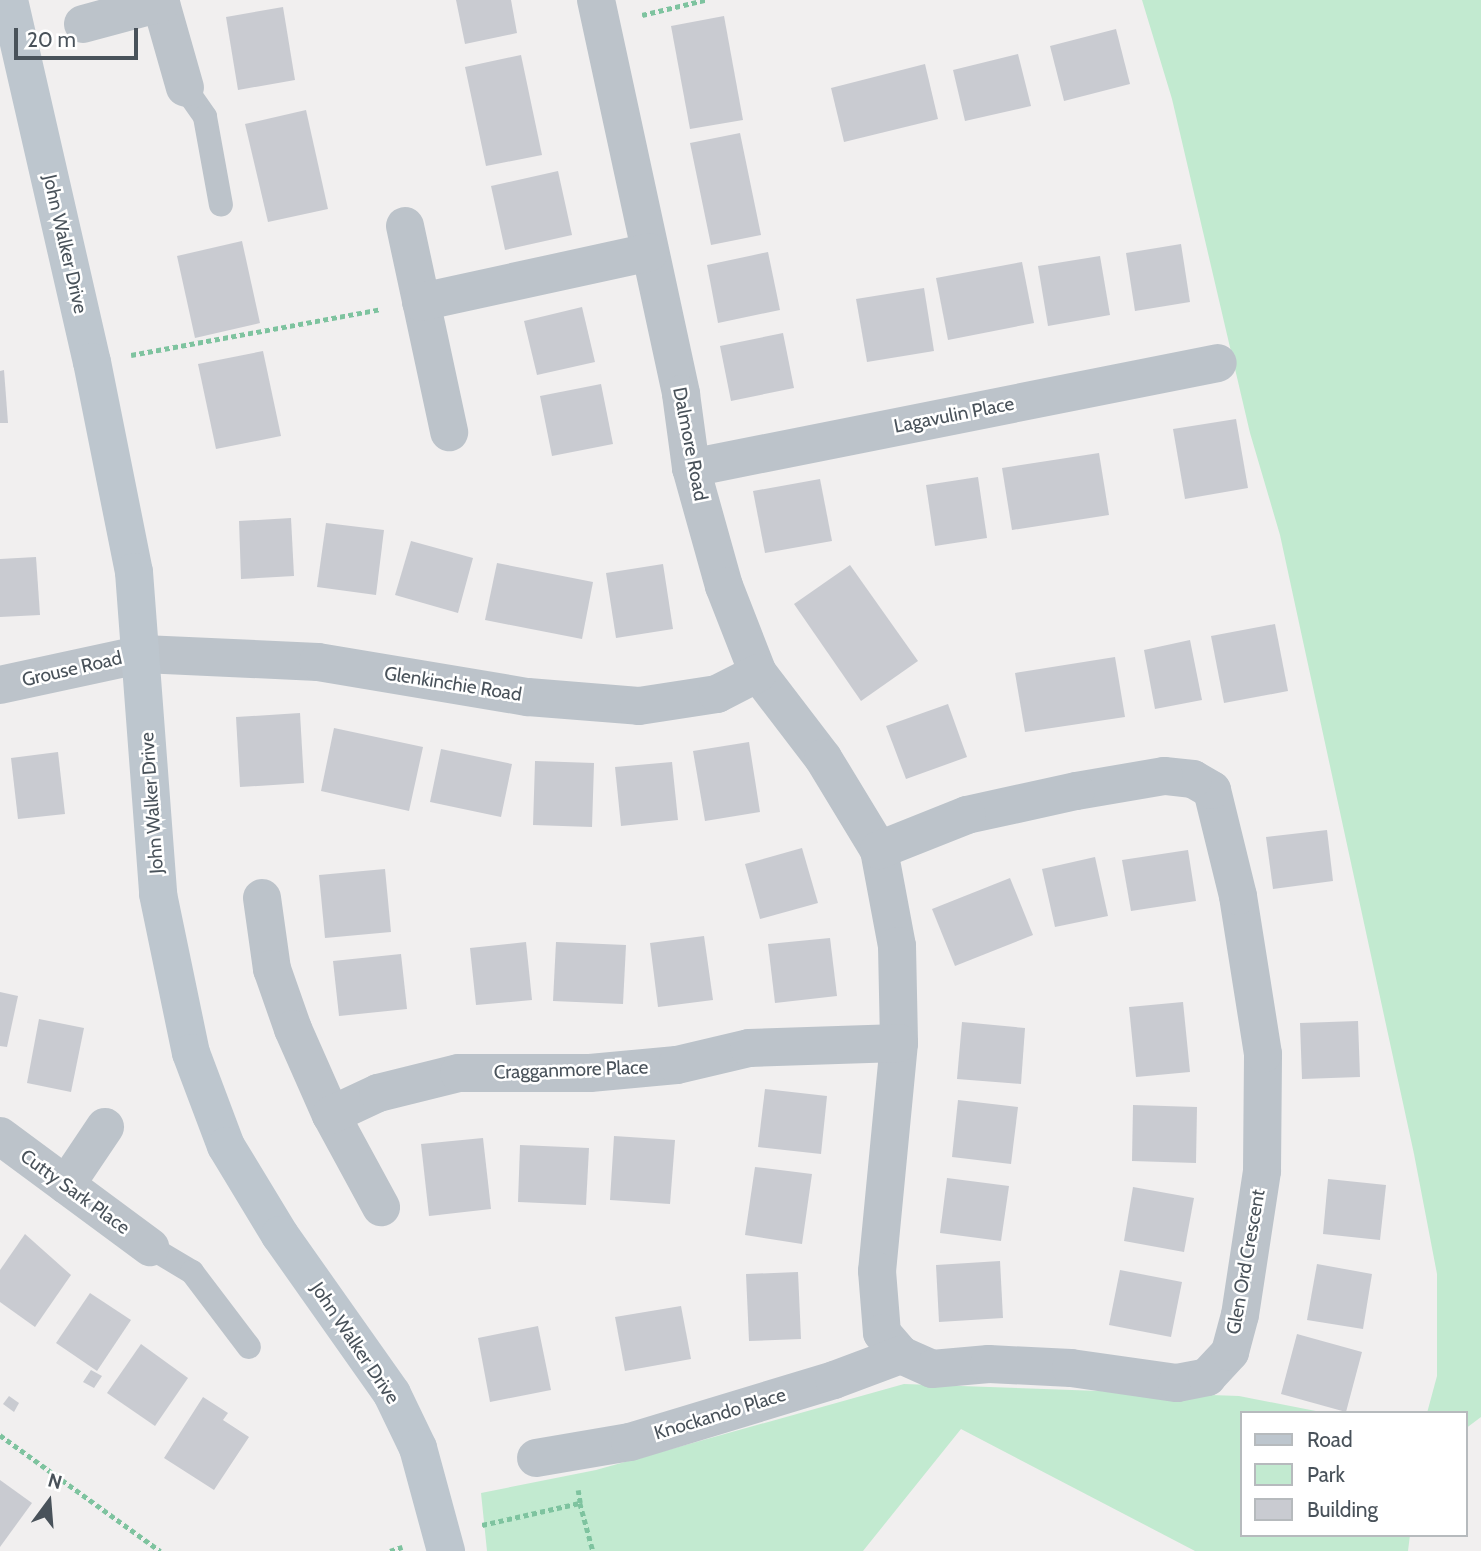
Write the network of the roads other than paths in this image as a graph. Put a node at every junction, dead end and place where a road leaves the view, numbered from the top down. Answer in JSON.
{"nodes":[{"id":1,"x":9,"y":0,"type":"edge"},
{"id":2,"x":160,"y":1,"type":"edge"},
{"id":3,"x":598,"y":12,"type":"edge"},
{"id":4,"x":83,"y":24,"type":"dead end"},
{"id":5,"x":185,"y":88,"type":"joint"},
{"id":6,"x":221,"y":205,"type":"dead end"},
{"id":7,"x":405,"y":226,"type":"dead end"},
{"id":8,"x":650,"y":252,"type":"junction"},
{"id":9,"x":421,"y":302,"type":"junction"},
{"id":10,"x":1218,"y":363,"type":"dead end"},
{"id":11,"x":449,"y":432,"type":"dead end"},
{"id":12,"x":691,"y":468,"type":"junction"},
{"id":13,"x":143,"y":653,"type":"junction"},
{"id":14,"x":758,"y":673,"type":"junction"},
{"id":15,"x":0,"y":685,"type":"edge"},
{"id":16,"x":879,"y":850,"type":"junction"},
{"id":17,"x":262,"y":898,"type":"dead end"},
{"id":18,"x":899,"y":1043,"type":"junction"},
{"id":19,"x":331,"y":1115,"type":"junction"},
{"id":20,"x":105,"y":1127,"type":"dead end"},
{"id":21,"x":0,"y":1136,"type":"edge"},
{"id":22,"x":66,"y":1185,"type":"junction"},
{"id":23,"x":381,"y":1207,"type":"dead end"},
{"id":24,"x":150,"y":1247,"type":"joint"},
{"id":25,"x":248,"y":1347,"type":"dead end"},
{"id":26,"x":901,"y":1355,"type":"junction"},
{"id":27,"x":553,"y":1455,"type":"road end"},
{"id":28,"x":444,"y":1542,"type":"edge"}],
"edges":[{"from":1,"to":13,"type":"street","name":"John Walker Drive"},
{"from":2,"to":4,"type":"street"},
{"from":2,"to":5,"type":"street"},
{"from":3,"to":8,"type":"street","name":"Dalmore Road"},
{"from":5,"to":6,"type":"lane"},
{"from":7,"to":9,"type":"street"},
{"from":8,"to":9,"type":"street"},
{"from":8,"to":12,"type":"street","name":"Dalmore Road"},
{"from":9,"to":11,"type":"street"},
{"from":10,"to":12,"type":"street","name":"Lagavulin Place"},
{"from":12,"to":14,"type":"street","name":"Dalmore Road"},
{"from":13,"to":14,"type":"street","name":"Glenkinchie Road"},
{"from":13,"to":15,"type":"street","name":"Grouse Road"},
{"from":13,"to":28,"type":"street","name":"John Walker Drive"},
{"from":14,"to":16,"type":"street","name":"Dalmore Road"},
{"from":16,"to":18,"type":"street"},
{"from":16,"to":26,"type":"street","name":"Glen Ord Crescent"},
{"from":17,"to":19,"type":"street"},
{"from":18,"to":19,"type":"street","name":"Cragganmore Place"},
{"from":18,"to":26,"type":"street"},
{"from":19,"to":23,"type":"street"},
{"from":20,"to":22,"type":"street"},
{"from":21,"to":22,"type":"street","name":"Cutty Sark Place"},
{"from":22,"to":24,"type":"street","name":"Cutty Sark Place"},
{"from":24,"to":25,"type":"lane"},
{"from":26,"to":27,"type":"street","name":"Knockando Place"}]}
